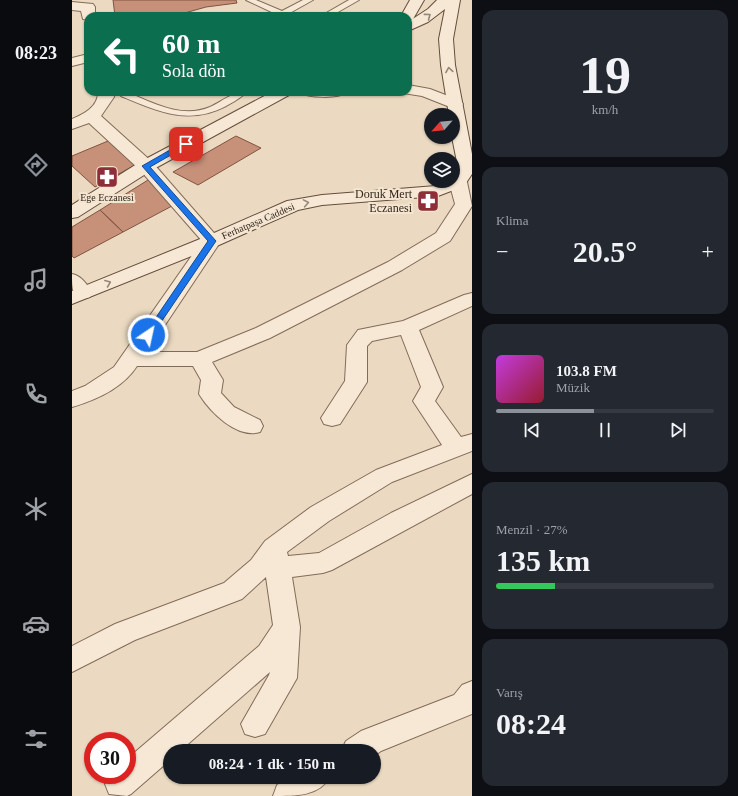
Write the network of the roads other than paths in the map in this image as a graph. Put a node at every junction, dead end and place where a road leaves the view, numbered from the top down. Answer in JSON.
{"nodes":[{"id":1,"x":250,"y":0,"type":"edge"},
{"id":2,"x":274,"y":0,"type":"edge"},
{"id":3,"x":309,"y":0,"type":"edge"},
{"id":4,"x":355,"y":0,"type":"edge"},
{"id":5,"x":417,"y":0,"type":"edge"},
{"id":6,"x":444,"y":0,"type":"edge"},
{"id":7,"x":453,"y":0,"type":"edge"},
{"id":8,"x":72,"y":6,"type":"edge"},
{"id":9,"x":261,"y":6,"type":"junction"},
{"id":10,"x":88,"y":8,"type":"edge"},
{"id":11,"x":276,"y":12,"type":"edge"},
{"id":12,"x":289,"y":12,"type":"edge"},
{"id":13,"x":332,"y":12,"type":"edge"},
{"id":14,"x":410,"y":12,"type":"edge"},
{"id":15,"x":412,"y":25,"type":"edge"},
{"id":16,"x":84,"y":59,"type":"edge"},
{"id":17,"x":72,"y":62,"type":"edge"},
{"id":18,"x":412,"y":90,"type":"edge"},
{"id":19,"x":106,"y":96,"type":"edge"},
{"id":20,"x":129,"y":96,"type":"edge"},
{"id":21,"x":236,"y":96,"type":"edge"},
{"id":22,"x":277,"y":96,"type":"edge"},
{"id":23,"x":455,"y":104,"type":"junction"},
{"id":24,"x":92,"y":117,"type":"junction"},
{"id":25,"x":72,"y":124,"type":"edge"},
{"id":26,"x":146,"y":166,"type":"junction"},
{"id":27,"x":465,"y":183,"type":"edge"},
{"id":28,"x":72,"y":212,"type":"edge"},
{"id":29,"x":212,"y":241,"type":"junction"},
{"id":30,"x":76,"y":290,"type":"edge"},
{"id":31,"x":471,"y":300,"type":"dead end"},
{"id":32,"x":408,"y":327,"type":"junction"},
{"id":33,"x":132,"y":359,"type":"junction"},
{"id":34,"x":199,"y":359,"type":"junction"},
{"id":35,"x":72,"y":399,"type":"edge"},
{"id":36,"x":332,"y":418,"type":"dead end"},
{"id":37,"x":252,"y":426,"type":"dead end"},
{"id":38,"x":464,"y":445,"type":"edge"},
{"id":39,"x":472,"y":483,"type":"edge"},
{"id":40,"x":276,"y":558,"type":"junction"},
{"id":41,"x":287,"y":627,"type":"junction"},
{"id":42,"x":72,"y":660,"type":"edge"},
{"id":43,"x":472,"y":694,"type":"edge"},
{"id":44,"x":255,"y":724,"type":"dead end"},
{"id":45,"x":366,"y":744,"type":"edge"},
{"id":46,"x":136,"y":770,"type":"edge"},
{"id":47,"x":305,"y":784,"type":"edge"},
{"id":48,"x":288,"y":796,"type":"edge"}],
"edges":[{"from":1,"to":9,"type":"lane"},
{"from":2,"to":9,"type":"lane"},
{"from":3,"to":12,"type":"lane"},
{"from":4,"to":13,"type":"lane"},
{"from":5,"to":14,"type":"street"},
{"from":15,"to":6,"type":"street","one_way":true},
{"from":23,"to":7,"type":"street","one_way":true},
{"from":8,"to":10,"type":"street"},
{"from":9,"to":11,"type":"lane"},
{"from":16,"to":17,"type":"street"},
{"from":18,"to":23,"type":"street"},
{"from":19,"to":24,"type":"street"},
{"from":20,"to":21,"type":"lane"},
{"from":22,"to":26,"type":"street"},
{"from":23,"to":27,"type":"street"},
{"from":24,"to":25,"type":"street"},
{"from":24,"to":26,"type":"street"},
{"from":26,"to":28,"type":"street"},
{"from":26,"to":29,"type":"street"},
{"from":29,"to":27,"type":"street","name":"Ferhatpaşa Caddesi","one_way":true},
{"from":27,"to":34,"type":"street"},
{"from":30,"to":29,"type":"street","name":"Ferhatpaşa Caddesi","one_way":true},
{"from":29,"to":33,"type":"street"},
{"from":31,"to":32,"type":"street"},
{"from":32,"to":36,"type":"street"},
{"from":32,"to":38,"type":"street"},
{"from":33,"to":34,"type":"street"},
{"from":33,"to":35,"type":"street"},
{"from":34,"to":37,"type":"street"},
{"from":38,"to":40,"type":"street"},
{"from":39,"to":40,"type":"street"},
{"from":40,"to":41,"type":"street"},
{"from":40,"to":42,"type":"street"},
{"from":41,"to":44,"type":"street"},
{"from":41,"to":46,"type":"street"},
{"from":43,"to":45,"type":"street"},
{"from":47,"to":48,"type":"street"}]}
